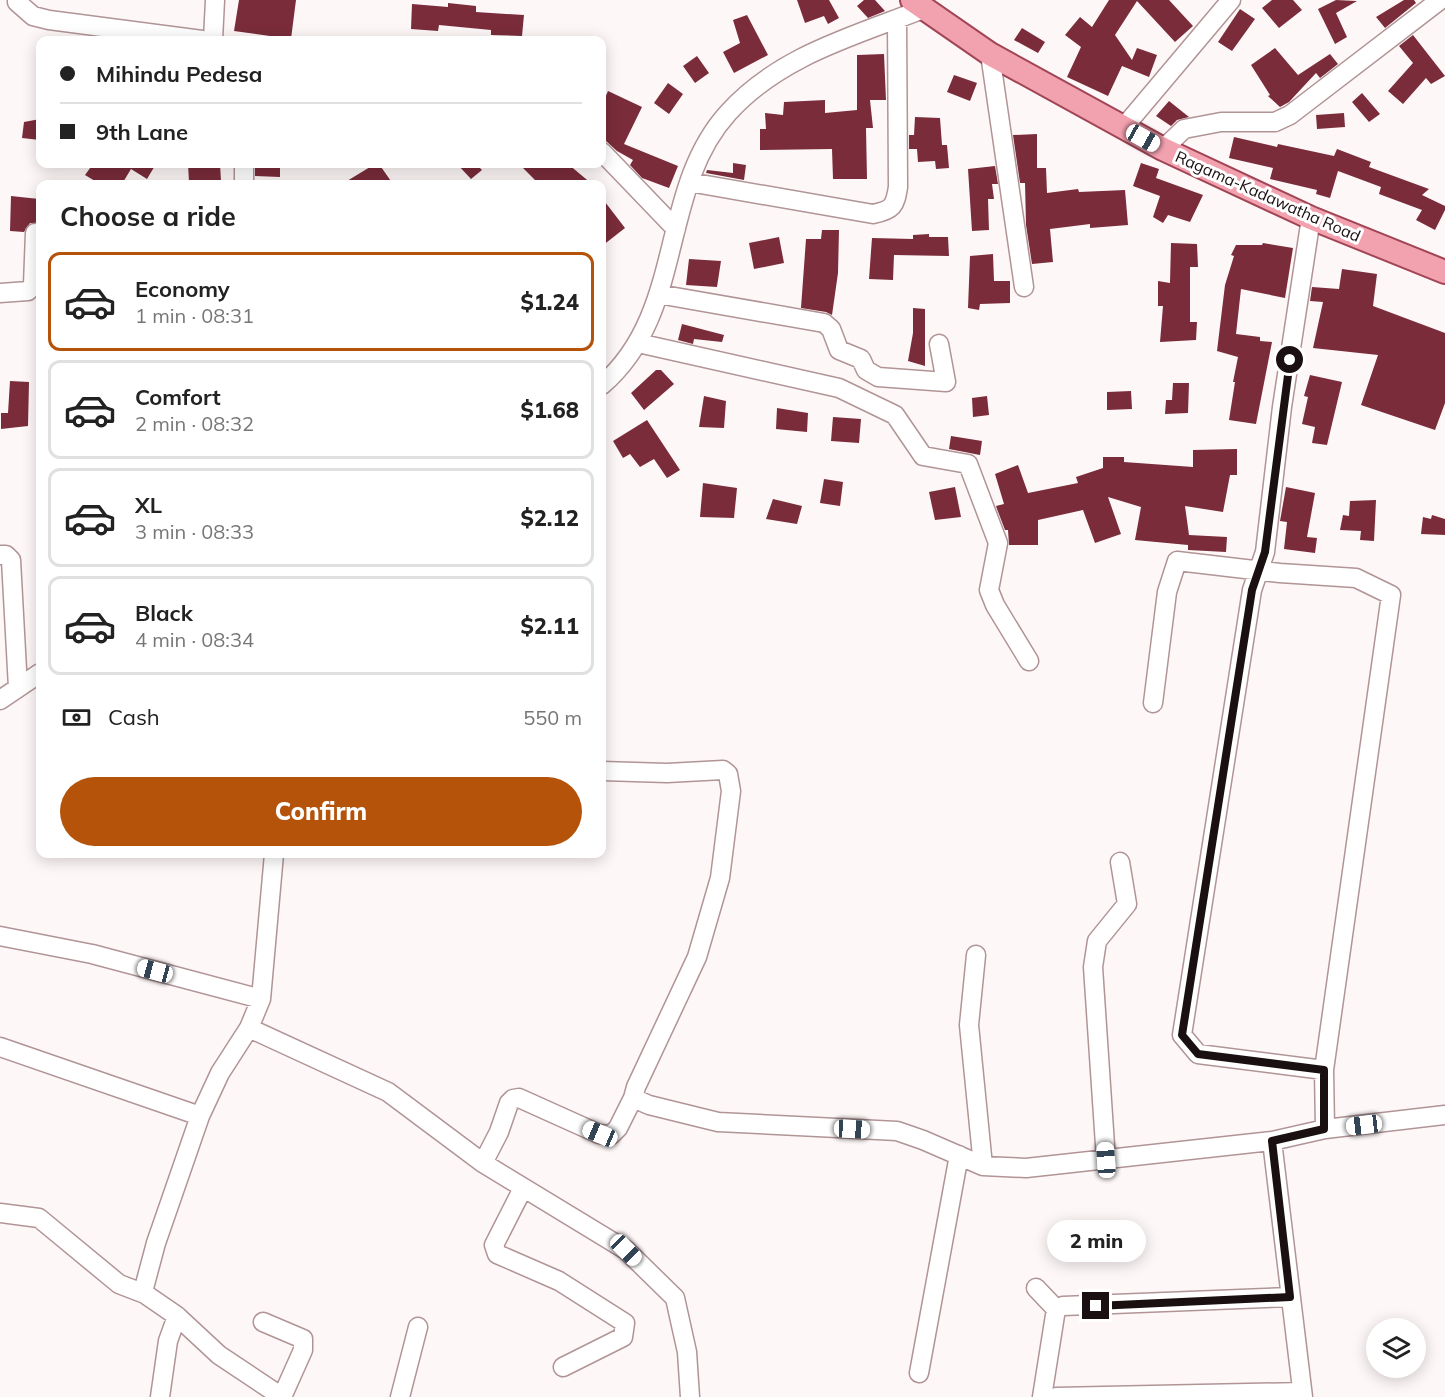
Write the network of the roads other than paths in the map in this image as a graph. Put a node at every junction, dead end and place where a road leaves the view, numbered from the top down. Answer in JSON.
{"nodes":[{"id":1,"x":17,"y":0,"type":"edge"},
{"id":2,"x":215,"y":0,"type":"edge"},
{"id":3,"x":1231,"y":0,"type":"edge"},
{"id":4,"x":1440,"y":0,"type":"edge"},
{"id":5,"x":917,"y":4,"type":"edge"},
{"id":6,"x":897,"y":19,"type":"junction"},
{"id":7,"x":171,"y":36,"type":"edge"},
{"id":8,"x":213,"y":36,"type":"edge"},
{"id":9,"x":990,"y":54,"type":"junction"},
{"id":10,"x":1124,"y":127,"type":"junction"},
{"id":11,"x":1163,"y":149,"type":"junction"},
{"id":12,"x":606,"y":156,"type":"edge"},
{"id":13,"x":689,"y":182,"type":"junction"},
{"id":14,"x":1311,"y":218,"type":"junction"},
{"id":15,"x":676,"y":229,"type":"junction"},
{"id":16,"x":35,"y":233,"type":"dead end"},
{"id":17,"x":1445,"y":272,"type":"edge"},
{"id":18,"x":1024,"y":287,"type":"dead end"},
{"id":19,"x":0,"y":293,"type":"edge"},
{"id":20,"x":658,"y":294,"type":"junction"},
{"id":21,"x":638,"y":343,"type":"junction"},
{"id":22,"x":939,"y":344,"type":"dead end"},
{"id":23,"x":606,"y":381,"type":"edge"},
{"id":24,"x":0,"y":555,"type":"edge"},
{"id":25,"x":1258,"y":571,"type":"junction"},
{"id":26,"x":1029,"y":661,"type":"dead end"},
{"id":27,"x":36,"y":676,"type":"edge"},
{"id":28,"x":18,"y":688,"type":"junction"},
{"id":29,"x":0,"y":700,"type":"edge"},
{"id":30,"x":1153,"y":703,"type":"dead end"},
{"id":31,"x":606,"y":771,"type":"edge"},
{"id":32,"x":274,"y":858,"type":"edge"},
{"id":33,"x":1120,"y":862,"type":"dead end"},
{"id":34,"x":0,"y":936,"type":"edge"},
{"id":35,"x":976,"y":955,"type":"dead end"},
{"id":36,"x":261,"y":999,"type":"junction"},
{"id":37,"x":249,"y":1028,"type":"junction"},
{"id":38,"x":0,"y":1047,"type":"edge"},
{"id":39,"x":1324,"y":1070,"type":"junction"},
{"id":40,"x":633,"y":1098,"type":"junction"},
{"id":41,"x":1445,"y":1114,"type":"edge"},
{"id":42,"x":200,"y":1116,"type":"junction"},
{"id":43,"x":1445,"y":1120,"type":"edge"},
{"id":44,"x":1324,"y":1129,"type":"junction"},
{"id":45,"x":1272,"y":1141,"type":"junction"},
{"id":46,"x":959,"y":1155,"type":"junction"},
{"id":47,"x":1106,"y":1160,"type":"junction"},
{"id":48,"x":483,"y":1163,"type":"junction"},
{"id":49,"x":983,"y":1166,"type":"junction"},
{"id":50,"x":523,"y":1188,"type":"junction"},
{"id":51,"x":0,"y":1214,"type":"edge"},
{"id":52,"x":1036,"y":1288,"type":"dead end"},
{"id":53,"x":145,"y":1294,"type":"junction"},
{"id":54,"x":1290,"y":1297,"type":"junction"},
{"id":55,"x":1065,"y":1308,"type":"junction"},
{"id":56,"x":177,"y":1316,"type":"junction"},
{"id":57,"x":263,"y":1322,"type":"dead end"},
{"id":58,"x":418,"y":1327,"type":"dead end"},
{"id":59,"x":563,"y":1368,"type":"dead end"},
{"id":60,"x":919,"y":1373,"type":"dead end"},
{"id":61,"x":1303,"y":1395,"type":"edge"},
{"id":62,"x":160,"y":1397,"type":"edge"},
{"id":63,"x":282,"y":1397,"type":"edge"},
{"id":64,"x":400,"y":1397,"type":"edge"},
{"id":65,"x":690,"y":1397,"type":"edge"},
{"id":66,"x":1042,"y":1397,"type":"edge"},
{"id":67,"x":1056,"y":1397,"type":"edge"}],
"edges":[{"from":1,"to":7,"type":"street"},
{"from":2,"to":8,"type":"street"},
{"from":3,"to":10,"type":"street"},
{"from":4,"to":11,"type":"street"},
{"from":5,"to":6,"type":"street"},
{"from":5,"to":9,"type":"main road","name":"Ragama-Kadawatha Road"},
{"from":6,"to":13,"type":"street"},
{"from":6,"to":13,"type":"street"},
{"from":9,"to":10,"type":"main road","name":"Ragama-Kadawatha Road"},
{"from":9,"to":18,"type":"street"},
{"from":10,"to":11,"type":"main road","name":"Ragama-Kadawatha Road"},
{"from":11,"to":14,"type":"main road","name":"Ragama-Kadawatha Road"},
{"from":12,"to":15,"type":"street"},
{"from":13,"to":15,"type":"street"},
{"from":14,"to":17,"type":"main road","name":"Ragama-Kadawatha Road"},
{"from":14,"to":25,"type":"street"},
{"from":15,"to":20,"type":"street"},
{"from":16,"to":19,"type":"street"},
{"from":20,"to":21,"type":"street"},
{"from":20,"to":22,"type":"street"},
{"from":21,"to":23,"type":"street"},
{"from":21,"to":26,"type":"street"},
{"from":24,"to":28,"type":"street"},
{"from":25,"to":30,"type":"street"},
{"from":25,"to":39,"type":"street"},
{"from":25,"to":39,"type":"street"},
{"from":27,"to":28,"type":"street"},
{"from":28,"to":29,"type":"street"},
{"from":31,"to":40,"type":"street"},
{"from":32,"to":36,"type":"street"},
{"from":33,"to":47,"type":"street"},
{"from":34,"to":36,"type":"street"},
{"from":35,"to":49,"type":"street"},
{"from":36,"to":37,"type":"street"},
{"from":37,"to":42,"type":"street"},
{"from":37,"to":48,"type":"street"},
{"from":38,"to":42,"type":"street"},
{"from":39,"to":44,"type":"street"},
{"from":40,"to":46,"type":"street"},
{"from":40,"to":48,"type":"street"},
{"from":41,"to":43,"type":"street"},
{"from":41,"to":44,"type":"street"},
{"from":42,"to":53,"type":"street"},
{"from":44,"to":45,"type":"street"},
{"from":45,"to":47,"type":"street"},
{"from":45,"to":54,"type":"street"},
{"from":46,"to":49,"type":"street"},
{"from":46,"to":60,"type":"street"},
{"from":47,"to":49,"type":"street"},
{"from":48,"to":50,"type":"street"},
{"from":50,"to":59,"type":"street"},
{"from":50,"to":65,"type":"street"},
{"from":51,"to":53,"type":"street"},
{"from":52,"to":55,"type":"street"},
{"from":53,"to":56,"type":"street"},
{"from":54,"to":55,"type":"street"},
{"from":54,"to":61,"type":"street"},
{"from":55,"to":66,"type":"street"},
{"from":56,"to":62,"type":"street"},
{"from":56,"to":63,"type":"street"},
{"from":57,"to":63,"type":"street"},
{"from":58,"to":64,"type":"street"},
{"from":61,"to":67,"type":"street"}]}
